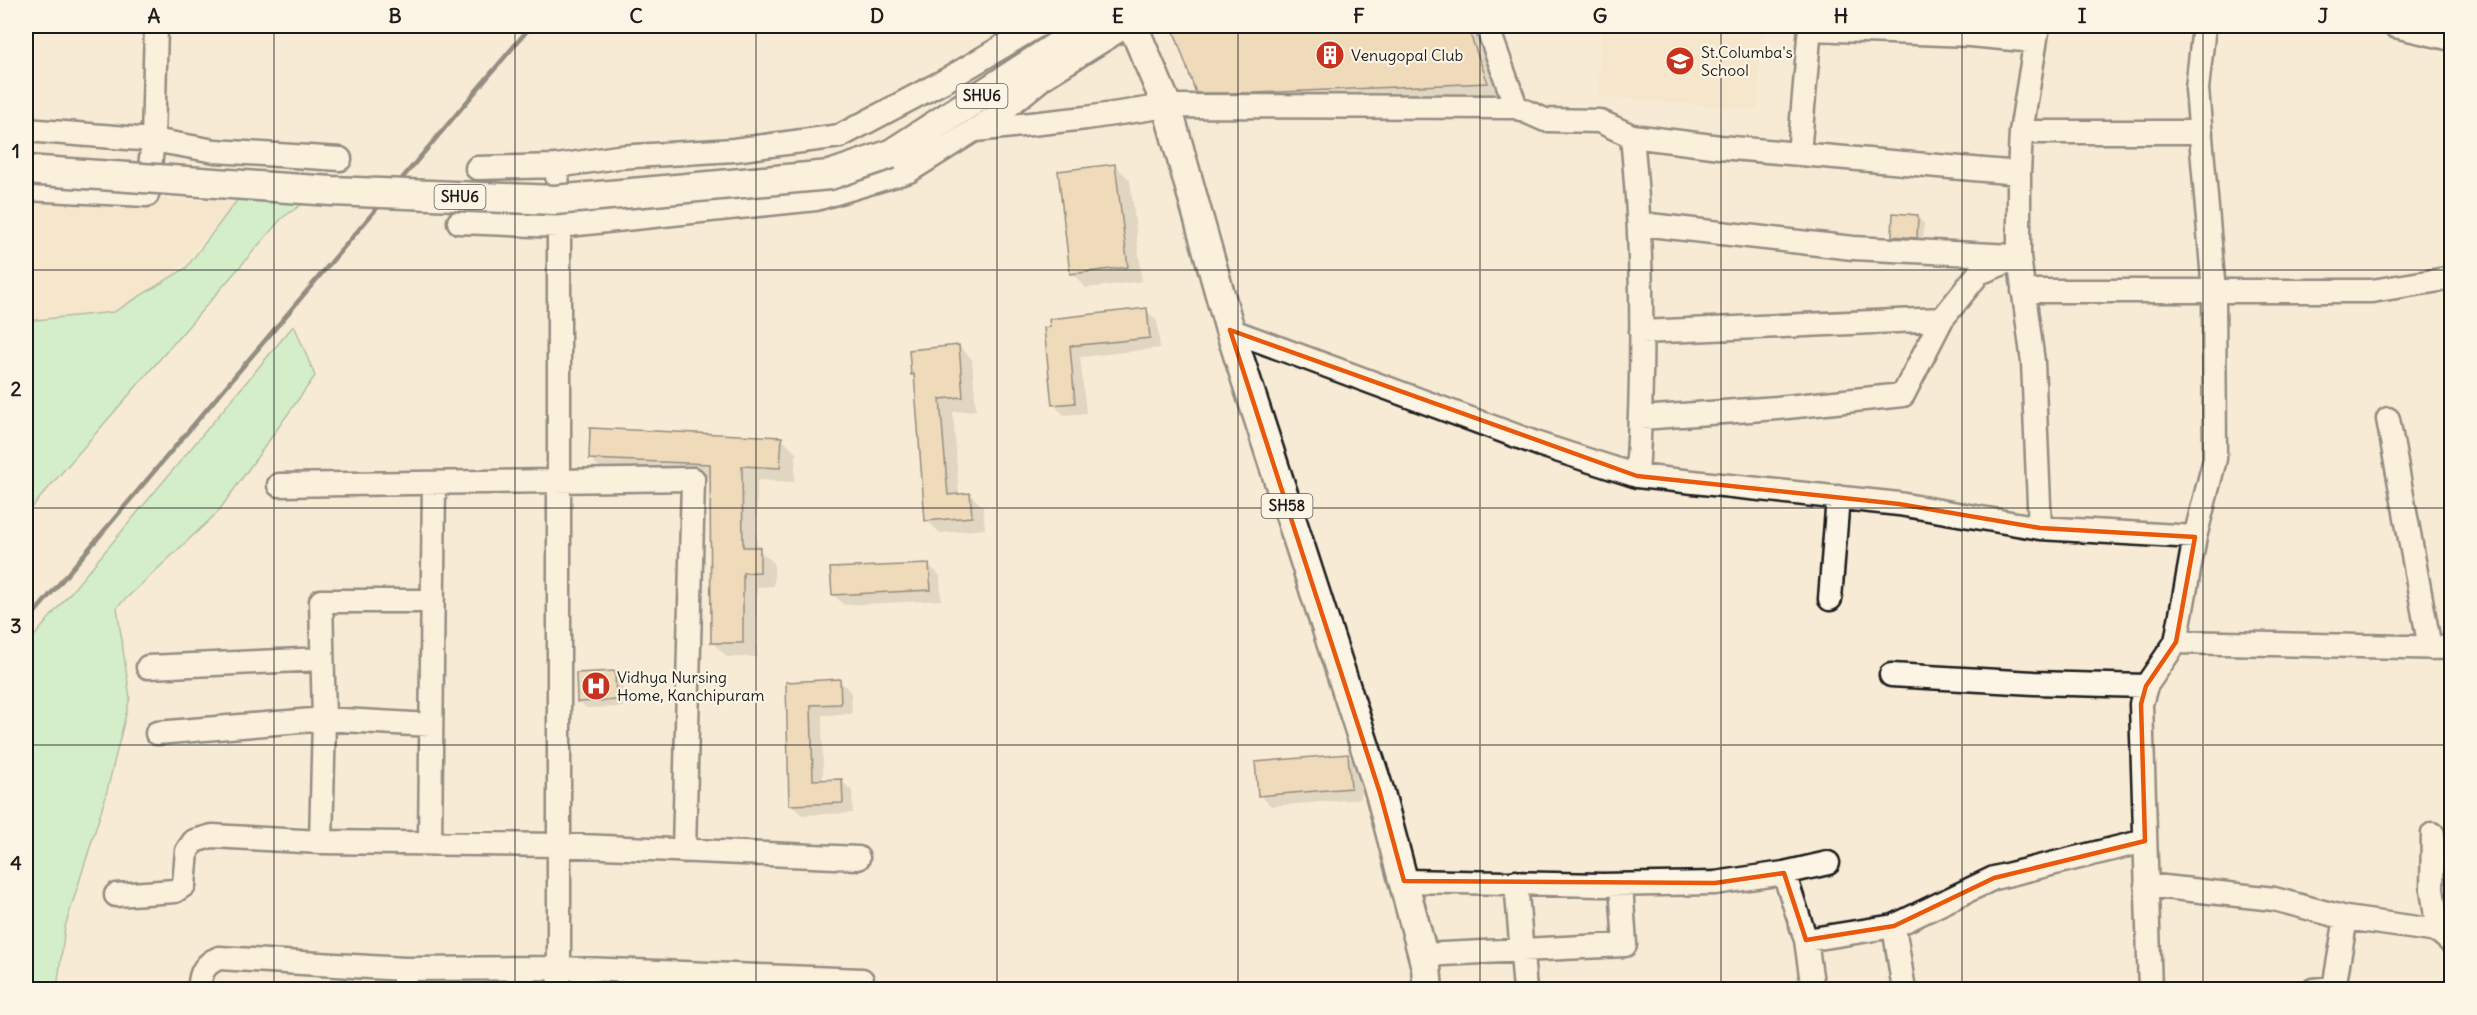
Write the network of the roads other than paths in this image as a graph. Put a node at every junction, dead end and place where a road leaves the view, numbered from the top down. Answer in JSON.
{"nodes":[{"id":1,"x":156,"y":26,"type":"edge"},
{"id":2,"x":1037,"y":26,"type":"edge"},
{"id":3,"x":1088,"y":26,"type":"edge"},
{"id":4,"x":1126,"y":26,"type":"edge"},
{"id":5,"x":1133,"y":26,"type":"edge"},
{"id":6,"x":1487,"y":26,"type":"edge"},
{"id":7,"x":2204,"y":26,"type":"edge"},
{"id":8,"x":2395,"y":26,"type":"edge"},
{"id":9,"x":1810,"y":27,"type":"edge"},
{"id":10,"x":2036,"y":33,"type":"edge"},
{"id":11,"x":2451,"y":39,"type":"edge"},
{"id":12,"x":1167,"y":106,"type":"junction"},
{"id":13,"x":1516,"y":107,"type":"junction"},
{"id":14,"x":26,"y":130,"type":"edge"},
{"id":15,"x":974,"y":130,"type":"junction"},
{"id":16,"x":2021,"y":132,"type":"junction"},
{"id":17,"x":2200,"y":132,"type":"junction"},
{"id":18,"x":1632,"y":136,"type":"junction"},
{"id":19,"x":153,"y":140,"type":"junction"},
{"id":20,"x":1799,"y":154,"type":"junction"},
{"id":21,"x":340,"y":159,"type":"dead end"},
{"id":22,"x":557,"y":166,"type":"junction"},
{"id":23,"x":477,"y":168,"type":"dead end"},
{"id":24,"x":26,"y":170,"type":"edge"},
{"id":25,"x":2019,"y":173,"type":"junction"},
{"id":26,"x":26,"y":189,"type":"edge"},
{"id":27,"x":459,"y":222,"type":"dead end"},
{"id":28,"x":1641,"y":224,"type":"junction"},
{"id":29,"x":559,"y":226,"type":"junction"},
{"id":30,"x":2019,"y":257,"type":"junction"},
{"id":31,"x":2451,"y":278,"type":"edge"},
{"id":32,"x":2023,"y":291,"type":"junction"},
{"id":33,"x":2214,"y":292,"type":"junction"},
{"id":34,"x":1942,"y":319,"type":"junction"},
{"id":35,"x":1230,"y":330,"type":"junction"},
{"id":36,"x":1641,"y":332,"type":"junction"},
{"id":37,"x":1641,"y":418,"type":"junction"},
{"id":38,"x":2388,"y":419,"type":"dead end"},
{"id":39,"x":1637,"y":476,"type":"junction"},
{"id":40,"x":558,"y":480,"type":"junction"},
{"id":41,"x":434,"y":483,"type":"junction"},
{"id":42,"x":279,"y":485,"type":"dead end"},
{"id":43,"x":1838,"y":497,"type":"junction"},
{"id":44,"x":2040,"y":528,"type":"junction"},
{"id":45,"x":2195,"y":537,"type":"junction"},
{"id":46,"x":1830,"y":599,"type":"dead end"},
{"id":47,"x":432,"y":602,"type":"junction"},
{"id":48,"x":2176,"y":642,"type":"junction"},
{"id":49,"x":2441,"y":648,"type":"edge"},
{"id":50,"x":322,"y":659,"type":"junction"},
{"id":51,"x":148,"y":667,"type":"dead end"},
{"id":52,"x":1891,"y":675,"type":"dead end"},
{"id":53,"x":2146,"y":686,"type":"junction"},
{"id":54,"x":324,"y":720,"type":"junction"},
{"id":55,"x":431,"y":724,"type":"junction"},
{"id":56,"x":157,"y":733,"type":"dead end"},
{"id":57,"x":2433,"y":834,"type":"dead end"},
{"id":58,"x":2145,"y":841,"type":"junction"},
{"id":59,"x":321,"y":842,"type":"junction"},
{"id":60,"x":429,"y":842,"type":"junction"},
{"id":61,"x":558,"y":845,"type":"junction"},
{"id":62,"x":684,"y":851,"type":"junction"},
{"id":63,"x":858,"y":858,"type":"dead end"},
{"id":64,"x":1828,"y":863,"type":"dead end"},
{"id":65,"x":1784,"y":873,"type":"junction"},
{"id":66,"x":1404,"y":881,"type":"junction"},
{"id":67,"x":1516,"y":882,"type":"junction"},
{"id":68,"x":1621,"y":885,"type":"junction"},
{"id":69,"x":2146,"y":885,"type":"junction"},
{"id":70,"x":116,"y":895,"type":"dead end"},
{"id":71,"x":2346,"y":918,"type":"junction"},
{"id":72,"x":1894,"y":926,"type":"junction"},
{"id":73,"x":2447,"y":934,"type":"edge"},
{"id":74,"x":1806,"y":940,"type":"junction"},
{"id":75,"x":1523,"y":951,"type":"junction"},
{"id":76,"x":1423,"y":955,"type":"junction"},
{"id":77,"x":404,"y":979,"type":"edge"},
{"id":78,"x":559,"y":979,"type":"edge"},
{"id":79,"x":862,"y":980,"type":"dead end"},
{"id":80,"x":200,"y":990,"type":"edge"},
{"id":81,"x":1428,"y":990,"type":"edge"},
{"id":82,"x":1525,"y":990,"type":"edge"},
{"id":83,"x":1813,"y":990,"type":"edge"},
{"id":84,"x":1904,"y":990,"type":"edge"},
{"id":85,"x":2150,"y":990,"type":"edge"},
{"id":86,"x":2313,"y":990,"type":"edge"}],
"edges":[{"from":1,"to":19,"type":"street"},
{"from":2,"to":22,"type":"street"},
{"from":3,"to":24,"type":"main road","number":"SHU6","bridge":true},
{"from":4,"to":15,"type":"street"},
{"from":5,"to":12,"type":"main road","number":"SH58"},
{"from":6,"to":13,"type":"street"},
{"from":7,"to":17,"type":"street"},
{"from":8,"to":11,"type":"street"},
{"from":9,"to":10,"type":"street"},
{"from":9,"to":20,"type":"street"},
{"from":10,"to":16,"type":"street"},
{"from":12,"to":13,"type":"street"},
{"from":12,"to":15,"type":"street"},
{"from":12,"to":35,"type":"main road","number":"SH58"},
{"from":13,"to":18,"type":"street"},
{"from":14,"to":19,"type":"street"},
{"from":15,"to":29,"type":"street"},
{"from":16,"to":17,"type":"street"},
{"from":16,"to":25,"type":"street"},
{"from":17,"to":33,"type":"street"},
{"from":18,"to":20,"type":"street"},
{"from":18,"to":28,"type":"street"},
{"from":19,"to":21,"type":"street"},
{"from":19,"to":26,"type":"street"},
{"from":20,"to":25,"type":"street"},
{"from":22,"to":23,"type":"street"},
{"from":22,"to":29,"type":"street"},
{"from":25,"to":30,"type":"street"},
{"from":27,"to":29,"type":"street"},
{"from":28,"to":30,"type":"street"},
{"from":28,"to":36,"type":"street"},
{"from":29,"to":40,"type":"street"},
{"from":30,"to":32,"type":"street"},
{"from":30,"to":34,"type":"street"},
{"from":31,"to":33,"type":"street"},
{"from":32,"to":33,"type":"street"},
{"from":32,"to":44,"type":"street"},
{"from":33,"to":45,"type":"street"},
{"from":34,"to":36,"type":"street"},
{"from":34,"to":37,"type":"street"},
{"from":35,"to":39,"type":"street"},
{"from":35,"to":66,"type":"main road","number":"SH58"},
{"from":36,"to":37,"type":"street"},
{"from":37,"to":39,"type":"street"},
{"from":38,"to":49,"type":"street"},
{"from":39,"to":43,"type":"street"},
{"from":40,"to":41,"type":"street"},
{"from":40,"to":61,"type":"street"},
{"from":40,"to":62,"type":"street"},
{"from":41,"to":42,"type":"street"},
{"from":41,"to":47,"type":"street"},
{"from":43,"to":44,"type":"street"},
{"from":43,"to":46,"type":"street"},
{"from":44,"to":45,"type":"street"},
{"from":45,"to":48,"type":"street"},
{"from":47,"to":50,"type":"street"},
{"from":47,"to":55,"type":"street"},
{"from":48,"to":49,"type":"street"},
{"from":48,"to":53,"type":"street"},
{"from":50,"to":51,"type":"street"},
{"from":50,"to":54,"type":"street"},
{"from":52,"to":53,"type":"street"},
{"from":53,"to":58,"type":"street"},
{"from":54,"to":55,"type":"street"},
{"from":54,"to":56,"type":"street"},
{"from":54,"to":59,"type":"street"},
{"from":55,"to":60,"type":"street"},
{"from":57,"to":73,"type":"street"},
{"from":58,"to":69,"type":"street"},
{"from":58,"to":72,"type":"street"},
{"from":59,"to":60,"type":"street"},
{"from":59,"to":70,"type":"street"},
{"from":60,"to":61,"type":"street"},
{"from":61,"to":62,"type":"street"},
{"from":61,"to":78,"type":"street"},
{"from":62,"to":63,"type":"street"},
{"from":64,"to":65,"type":"street"},
{"from":65,"to":68,"type":"street"},
{"from":65,"to":74,"type":"street"},
{"from":66,"to":67,"type":"street"},
{"from":66,"to":76,"type":"main road","number":"SH58"},
{"from":67,"to":68,"type":"street"},
{"from":67,"to":75,"type":"street"},
{"from":68,"to":75,"type":"street"},
{"from":69,"to":71,"type":"street"},
{"from":69,"to":85,"type":"street"},
{"from":71,"to":73,"type":"street"},
{"from":71,"to":86,"type":"street"},
{"from":72,"to":74,"type":"street"},
{"from":72,"to":84,"type":"street"},
{"from":74,"to":83,"type":"street"},
{"from":75,"to":76,"type":"street"},
{"from":75,"to":82,"type":"street"},
{"from":76,"to":81,"type":"main road","number":"SH58"},
{"from":77,"to":78,"type":"street"},
{"from":77,"to":80,"type":"street"},
{"from":78,"to":79,"type":"street"}]}
